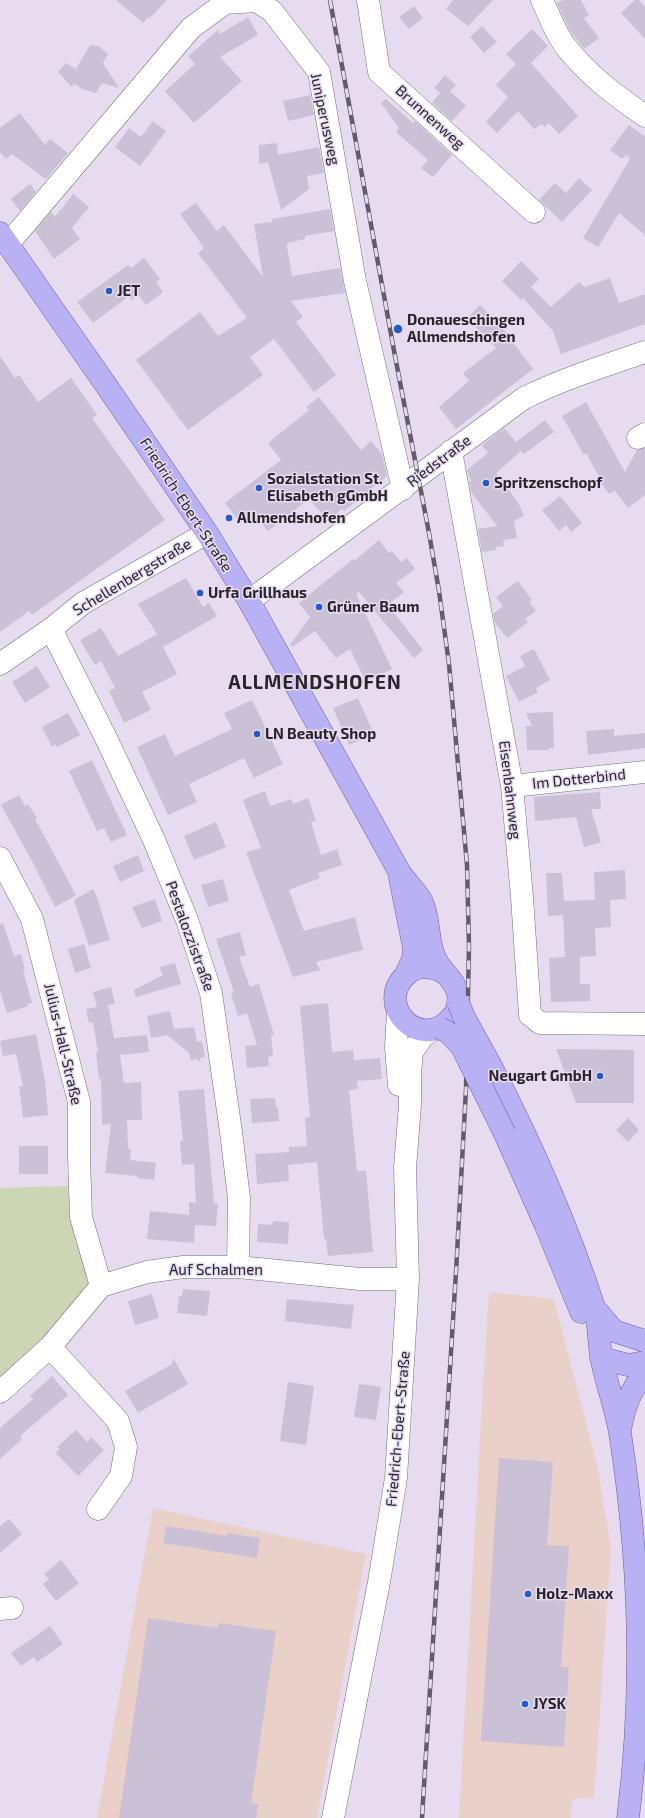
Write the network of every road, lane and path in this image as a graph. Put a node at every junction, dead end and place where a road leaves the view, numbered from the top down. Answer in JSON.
{"nodes":[{"id":1,"x":368,"y":0,"type":"edge"},
{"id":2,"x":542,"y":0,"type":"edge"},
{"id":3,"x":645,"y":116,"type":"edge"},
{"id":4,"x":534,"y":212,"type":"dead end"},
{"id":5,"x":4,"y":238,"type":"edge"},
{"id":6,"x":645,"y":352,"type":"edge"},
{"id":7,"x":451,"y":451,"type":"junction"},
{"id":8,"x":403,"y":489,"type":"junction"},
{"id":9,"x":206,"y":533,"type":"junction"},
{"id":10,"x":249,"y":601,"type":"junction"},
{"id":11,"x":51,"y":629,"type":"junction"},
{"id":12,"x":0,"y":664,"type":"edge"},
{"id":13,"x":645,"y":772,"type":"edge"},
{"id":14,"x":512,"y":786,"type":"junction"},
{"id":15,"x":0,"y":858,"type":"edge"},
{"id":16,"x":400,"y":873,"type":"junction"},
{"id":17,"x":442,"y":971,"type":"junction"},
{"id":18,"x":406,"y":974,"type":"junction"},
{"id":19,"x":458,"y":1002,"type":"junction"},
{"id":20,"x":398,"y":1012,"type":"junction"},
{"id":21,"x":645,"y":1024,"type":"edge"},
{"id":22,"x":436,"y":1029,"type":"junction"},
{"id":23,"x":408,"y":1131,"type":"junction"},
{"id":24,"x":238,"y":1267,"type":"junction"},
{"id":25,"x":408,"y":1278,"type":"junction"},
{"id":26,"x":101,"y":1286,"type":"junction"},
{"id":27,"x":595,"y":1309,"type":"junction"},
{"id":28,"x":645,"y":1341,"type":"edge"},
{"id":29,"x":50,"y":1347,"type":"junction"},
{"id":30,"x":601,"y":1358,"type":"junction"},
{"id":31,"x":645,"y":1362,"type":"edge"},
{"id":32,"x":645,"y":1374,"type":"edge"},
{"id":33,"x":0,"y":1392,"type":"edge"},
{"id":34,"x":620,"y":1431,"type":"junction"},
{"id":35,"x":98,"y":1509,"type":"dead end"},
{"id":36,"x":333,"y":1818,"type":"edge"},
{"id":37,"x":628,"y":1818,"type":"edge"}],
"edges":[{"from":1,"to":4,"type":"street","name":"Brunnenweg"},
{"from":2,"to":3,"type":"street"},
{"from":5,"to":8,"type":"street","name":"Juniperusweg"},
{"from":5,"to":9,"type":"main road","name":"Friedrich-Ebert-Straße"},
{"from":6,"to":7,"type":"street","name":"Riedstraße"},
{"from":7,"to":8,"type":"street","name":"Riedstraße"},
{"from":7,"to":14,"type":"street","name":"Eisenbahnweg"},
{"from":8,"to":10,"type":"street","name":"Riedstraße"},
{"from":9,"to":10,"type":"main road","name":"Friedrich-Ebert-Straße"},
{"from":9,"to":11,"type":"street","name":"Schellenbergstraße"},
{"from":10,"to":16,"type":"main road","name":"Friedrich-Ebert-Straße"},
{"from":11,"to":12,"type":"street","name":"Schellenbergstraße"},
{"from":11,"to":24,"type":"street","name":"Pestalozzistraße"},
{"from":13,"to":14,"type":"street","name":"Im Dotterbind"},
{"from":14,"to":21,"type":"street","name":"Eisenbahnweg"},
{"from":15,"to":26,"type":"street","name":"Julius-Hall-Straße"},
{"from":16,"to":17,"type":"main road","name":"Friedrich-Ebert-Straße"},
{"from":16,"to":18,"type":"main road","name":"Friedrich-Ebert-Straße"},
{"from":17,"to":18,"type":"main road"},
{"from":17,"to":19,"type":"main road","name":"Friedrich-Ebert-Straße"},
{"from":18,"to":20,"type":"main road","name":"Friedrich-Ebert-Straße"},
{"from":19,"to":22,"type":"main road","name":"Friedrich-Ebert-Straße"},
{"from":19,"to":27,"type":"main road","bridge":true},
{"from":20,"to":22,"type":"main road"},
{"from":20,"to":23,"type":"street","name":"Friedrich-Ebert-Straße"},
{"from":22,"to":23,"type":"street","name":"Friedrich-Ebert-Straße"},
{"from":22,"to":30,"type":"main road","bridge":true},
{"from":23,"to":25,"type":"street","name":"Friedrich-Ebert-Straße"},
{"from":24,"to":25,"type":"street","name":"Auf Schalmen"},
{"from":24,"to":26,"type":"street","name":"Auf Schalmen"},
{"from":25,"to":36,"type":"street","name":"Friedrich-Ebert-Straße"},
{"from":26,"to":29,"type":"street"},
{"from":27,"to":28,"type":"main road"},
{"from":27,"to":30,"type":"main road"},
{"from":29,"to":33,"type":"street"},
{"from":29,"to":35,"type":"street"},
{"from":30,"to":31,"type":"main road"},
{"from":30,"to":34,"type":"main road"},
{"from":32,"to":34,"type":"main road"},
{"from":34,"to":37,"type":"main road"}]}
